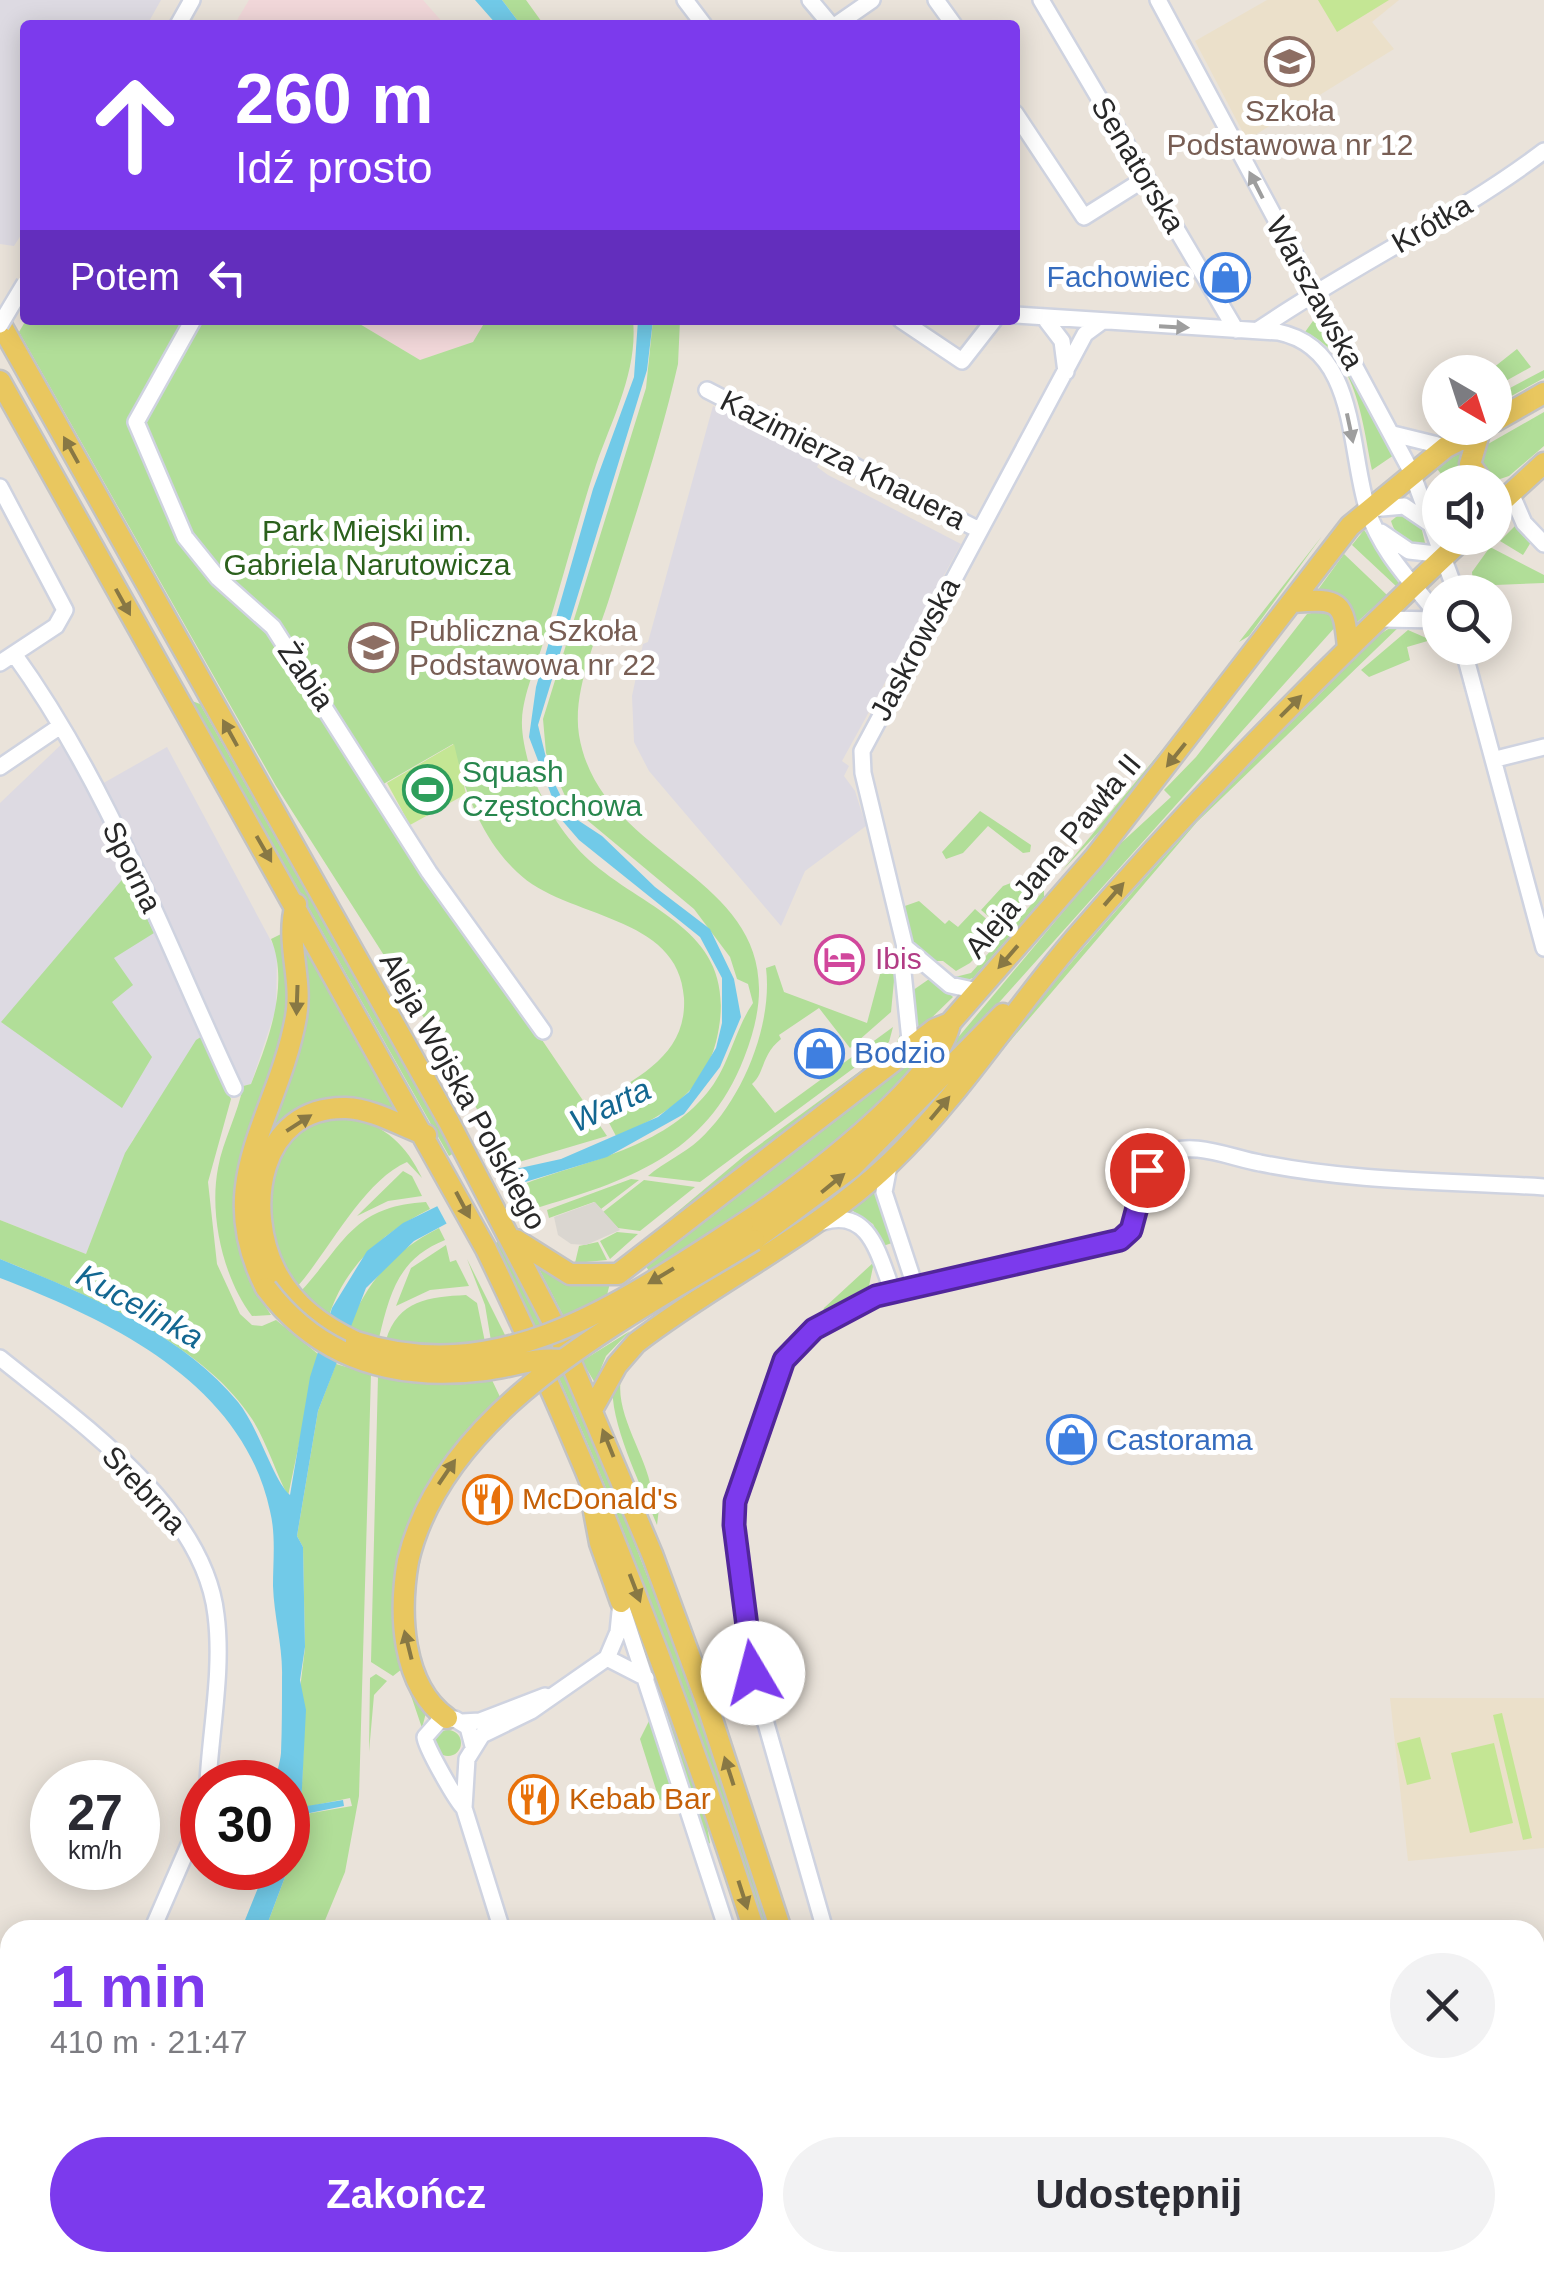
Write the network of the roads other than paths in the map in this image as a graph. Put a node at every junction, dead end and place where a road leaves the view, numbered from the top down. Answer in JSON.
{"nodes":[{"id":1,"x":810,"y":0,"type":"edge"},
{"id":2,"x":872,"y":0,"type":"edge"},
{"id":3,"x":1041,"y":0,"type":"edge"},
{"id":4,"x":1158,"y":0,"type":"edge"},
{"id":5,"x":829,"y":20,"type":"edge"},
{"id":6,"x":842,"y":20,"type":"edge"},
{"id":7,"x":1020,"y":122,"type":"edge"},
{"id":8,"x":1544,"y":151,"type":"edge"},
{"id":9,"x":1146,"y":178,"type":"junction"},
{"id":10,"x":1304,"y":270,"type":"junction"},
{"id":11,"x":1316,"y":290,"type":"junction"},
{"id":12,"x":20,"y":291,"type":"edge"},
{"id":13,"x":1288,"y":310,"type":"junction"},
{"id":14,"x":1020,"y":317,"type":"edge"},
{"id":15,"x":1046,"y":320,"type":"junction"},
{"id":16,"x":1100,"y":323,"type":"junction"},
{"id":17,"x":0,"y":324,"type":"edge"},
{"id":18,"x":190,"y":325,"type":"edge"},
{"id":19,"x":908,"y":325,"type":"edge"},
{"id":20,"x":990,"y":325,"type":"edge"},
{"id":21,"x":1236,"y":330,"type":"junction"},
{"id":22,"x":1258,"y":330,"type":"junction"},
{"id":23,"x":1066,"y":372,"type":"junction"},
{"id":24,"x":0,"y":381,"type":"edge"},
{"id":25,"x":707,"y":390,"type":"dead end"},
{"id":26,"x":1544,"y":393,"type":"edge"},
{"id":27,"x":1512,"y":411,"type":"edge"},
{"id":28,"x":1393,"y":434,"type":"junction"},
{"id":29,"x":1450,"y":445,"type":"edge"},
{"id":30,"x":1446,"y":447,"type":"junction"},
{"id":31,"x":1544,"y":464,"type":"edge"},
{"id":32,"x":1412,"y":473,"type":"junction"},
{"id":33,"x":1512,"y":485,"type":"edge"},
{"id":34,"x":0,"y":488,"type":"edge"},
{"id":35,"x":1512,"y":492,"type":"edge"},
{"id":36,"x":1422,"y":498,"type":"edge"},
{"id":37,"x":1422,"y":518,"type":"edge"},
{"id":38,"x":1371,"y":519,"type":"junction"},
{"id":39,"x":979,"y":530,"type":"junction"},
{"id":40,"x":1538,"y":540,"type":"edge"},
{"id":41,"x":1422,"y":551,"type":"edge"},
{"id":42,"x":1446,"y":555,"type":"joint"},
{"id":43,"x":1451,"y":575,"type":"edge"},
{"id":44,"x":1412,"y":586,"type":"junction"},
{"id":45,"x":1422,"y":598,"type":"edge"},
{"id":46,"x":1293,"y":602,"type":"junction"},
{"id":47,"x":1381,"y":619,"type":"junction"},
{"id":48,"x":1422,"y":619,"type":"edge"},
{"id":49,"x":1348,"y":648,"type":"junction"},
{"id":50,"x":7,"y":658,"type":"edge"},
{"id":51,"x":1469,"y":665,"type":"edge"},
{"id":52,"x":59,"y":726,"type":"junction"},
{"id":53,"x":1544,"y":747,"type":"edge"},
{"id":54,"x":1496,"y":760,"type":"junction"},
{"id":55,"x":0,"y":768,"type":"edge"},
{"id":56,"x":296,"y":904,"type":"junction"},
{"id":57,"x":905,"y":947,"type":"junction"},
{"id":58,"x":1544,"y":948,"type":"edge"},
{"id":59,"x":1050,"y":968,"type":"junction"},
{"id":60,"x":978,"y":992,"type":"junction"},
{"id":61,"x":950,"y":1024,"type":"junction"},
{"id":62,"x":543,"y":1031,"type":"dead end"},
{"id":63,"x":911,"y":1050,"type":"junction"},
{"id":64,"x":234,"y":1088,"type":"dead end"},
{"id":65,"x":426,"y":1135,"type":"junction"},
{"id":66,"x":894,"y":1158,"type":"junction"},
{"id":67,"x":1544,"y":1187,"type":"edge"},
{"id":68,"x":819,"y":1223,"type":"junction"},
{"id":69,"x":749,"y":1232,"type":"junction"},
{"id":70,"x":510,"y":1236,"type":"junction"},
{"id":71,"x":618,"y":1274,"type":"junction"},
{"id":72,"x":271,"y":1280,"type":"junction"},
{"id":73,"x":916,"y":1289,"type":"junction"},
{"id":74,"x":893,"y":1292,"type":"junction"},
{"id":75,"x":656,"y":1328,"type":"junction"},
{"id":76,"x":0,"y":1358,"type":"edge"},
{"id":77,"x":562,"y":1360,"type":"junction"},
{"id":78,"x":593,"y":1408,"type":"junction"},
{"id":79,"x":586,"y":1465,"type":"junction"},
{"id":80,"x":621,"y":1602,"type":"junction"},
{"id":81,"x":607,"y":1658,"type":"junction"},
{"id":82,"x":646,"y":1678,"type":"junction"},
{"id":83,"x":548,"y":1694,"type":"junction"},
{"id":84,"x":455,"y":1720,"type":"junction"},
{"id":85,"x":470,"y":1752,"type":"junction"},
{"id":86,"x":209,"y":1760,"type":"edge"},
{"id":87,"x":438,"y":1764,"type":"junction"},
{"id":88,"x":464,"y":1808,"type":"junction"},
{"id":89,"x":180,"y":1866,"type":"edge"},
{"id":90,"x":156,"y":1920,"type":"edge"},
{"id":91,"x":499,"y":1920,"type":"edge"},
{"id":92,"x":725,"y":1920,"type":"edge"},
{"id":93,"x":751,"y":1920,"type":"edge"},
{"id":94,"x":778,"y":1920,"type":"edge"},
{"id":95,"x":823,"y":1920,"type":"edge"}],
"edges":[{"from":1,"to":5,"type":"street"},
{"from":2,"to":6,"type":"street"},
{"from":3,"to":9,"type":"street","name":"Senatorska"},
{"from":10,"to":4,"type":"street","name":"Warszawska","one_way":true},
{"from":7,"to":9,"type":"street"},
{"from":8,"to":11,"type":"street","name":"Krótka"},
{"from":9,"to":21,"type":"street","name":"Senatorska"},
{"from":10,"to":11,"type":"street","name":"Warszawska"},
{"from":10,"to":13,"type":"street"},
{"from":11,"to":13,"type":"street","name":"Krótka"},
{"from":11,"to":28,"type":"street","name":"Warszawska"},
{"from":12,"to":17,"type":"street","bridge":true},
{"from":13,"to":22,"type":"street","name":"Krótka"},
{"from":14,"to":15,"type":"street"},
{"from":15,"to":16,"type":"street"},
{"from":15,"to":23,"type":"street"},
{"from":16,"to":21,"type":"street","one_way":true},
{"from":16,"to":23,"type":"street","name":"Jaskrowska"},
{"from":70,"to":17,"type":"main road","name":"Aleja Wojska Polskiego","one_way":true},
{"from":18,"to":62,"type":"street","name":"Żabia"},
{"from":19,"to":20,"type":"street"},
{"from":21,"to":22,"type":"street"},
{"from":22,"to":38,"type":"street","name":"Warszawska","one_way":true},
{"from":23,"to":39,"type":"street","name":"Jaskrowska"},
{"from":24,"to":56,"type":"main road","name":"Aleja Wojska Polskiego","one_way":true},
{"from":25,"to":39,"type":"street","name":"Kazimierza Knauera"},
{"from":26,"to":27,"type":"main road","name":"Aleja Jana Pawła II"},
{"from":28,"to":30,"type":"street"},
{"from":28,"to":32,"type":"street","name":"Warszawska"},
{"from":29,"to":30,"type":"main road","name":"Aleja Jana Pawła II"},
{"from":30,"to":32,"type":"main road","name":"Aleja Jana Pawła II"},
{"from":31,"to":33,"type":"main road"},
{"from":32,"to":36,"type":"street","name":"Warszawska"},
{"from":32,"to":38,"type":"main road","name":"Aleja Jana Pawła II"},
{"from":34,"to":50,"type":"street"},
{"from":35,"to":40,"type":"street"},
{"from":37,"to":38,"type":"street"},
{"from":38,"to":41,"type":"street"},
{"from":38,"to":44,"type":"street","name":"Warszawska"},
{"from":38,"to":46,"type":"main road","name":"Aleja Jana Pawła II"},
{"from":39,"to":57,"type":"street","name":"Jaskrowska"},
{"from":42,"to":43,"type":"street","name":"Warszawska"},
{"from":42,"to":44,"type":"main road"},
{"from":44,"to":45,"type":"street","name":"Warszawska"},
{"from":44,"to":47,"type":"main road"},
{"from":46,"to":49,"type":"main road"},
{"from":46,"to":60,"type":"main road","name":"Aleja Jana Pawła II","one_way":true},
{"from":47,"to":48,"type":"street","name":"Warszawska"},
{"from":47,"to":49,"type":"main road"},
{"from":59,"to":49,"type":"main road","one_way":true},
{"from":50,"to":52,"type":"street","name":"Sporna"},
{"from":51,"to":54,"type":"street"},
{"from":52,"to":55,"type":"street"},
{"from":52,"to":64,"type":"street","name":"Sporna"},
{"from":53,"to":54,"type":"street"},
{"from":54,"to":58,"type":"street"},
{"from":56,"to":65,"type":"main road","name":"Aleja Wojska Polskiego"},
{"from":56,"to":72,"type":"main road","one_way":true},
{"from":57,"to":60,"type":"street"},
{"from":57,"to":63,"type":"street","name":"Jaskrowska"},
{"from":66,"to":59,"type":"main road","one_way":true},
{"from":69,"to":59,"type":"main road","one_way":true},
{"from":60,"to":61,"type":"main road","name":"Aleja Jana Pawła II"},
{"from":61,"to":63,"type":"main road","name":"Aleja Jana Pawła II"},
{"from":61,"to":69,"type":"main road"},
{"from":63,"to":71,"type":"main road","name":"Aleja Jana Pawła II"},
{"from":72,"to":65,"type":"main road","one_way":true},
{"from":65,"to":79,"type":"main road","name":"Aleja Wojska Polskiego","one_way":true},
{"from":66,"to":68,"type":"main road"},
{"from":66,"to":73,"type":"street"},
{"from":67,"to":73,"type":"street"},
{"from":68,"to":74,"type":"street"},
{"from":68,"to":75,"type":"main road"},
{"from":69,"to":72,"type":"main road","one_way":true,"bridge":true},
{"from":69,"to":77,"type":"main road","bridge":true},
{"from":70,"to":71,"type":"main road"},
{"from":70,"to":78,"type":"main road","name":"Aleja Wojska Polskiego"},
{"from":71,"to":75,"type":"main road"},
{"from":72,"to":77,"type":"main road","bridge":true},
{"from":73,"to":74,"type":"street"},
{"from":74,"to":95,"type":"street"},
{"from":75,"to":78,"type":"main road"},
{"from":76,"to":86,"type":"street","name":"Srebrna"},
{"from":84,"to":77,"type":"main road","one_way":true,"bridge":true},
{"from":94,"to":78,"type":"main road","name":"Aleja Wojska Polskiego","one_way":true},
{"from":79,"to":80,"type":"main road"},
{"from":79,"to":93,"type":"main road","name":"Aleja Wojska Polskiego","one_way":true},
{"from":80,"to":81,"type":"street"},
{"from":80,"to":82,"type":"street"},
{"from":81,"to":82,"type":"street"},
{"from":81,"to":83,"type":"street"},
{"from":82,"to":92,"type":"street"},
{"from":83,"to":84,"type":"street"},
{"from":83,"to":85,"type":"street"},
{"from":84,"to":85,"type":"street"},
{"from":84,"to":87,"type":"street"},
{"from":85,"to":87,"type":"street"},
{"from":85,"to":88,"type":"street"},
{"from":87,"to":88,"type":"street"},
{"from":88,"to":91,"type":"street"},
{"from":89,"to":90,"type":"street"}]}
